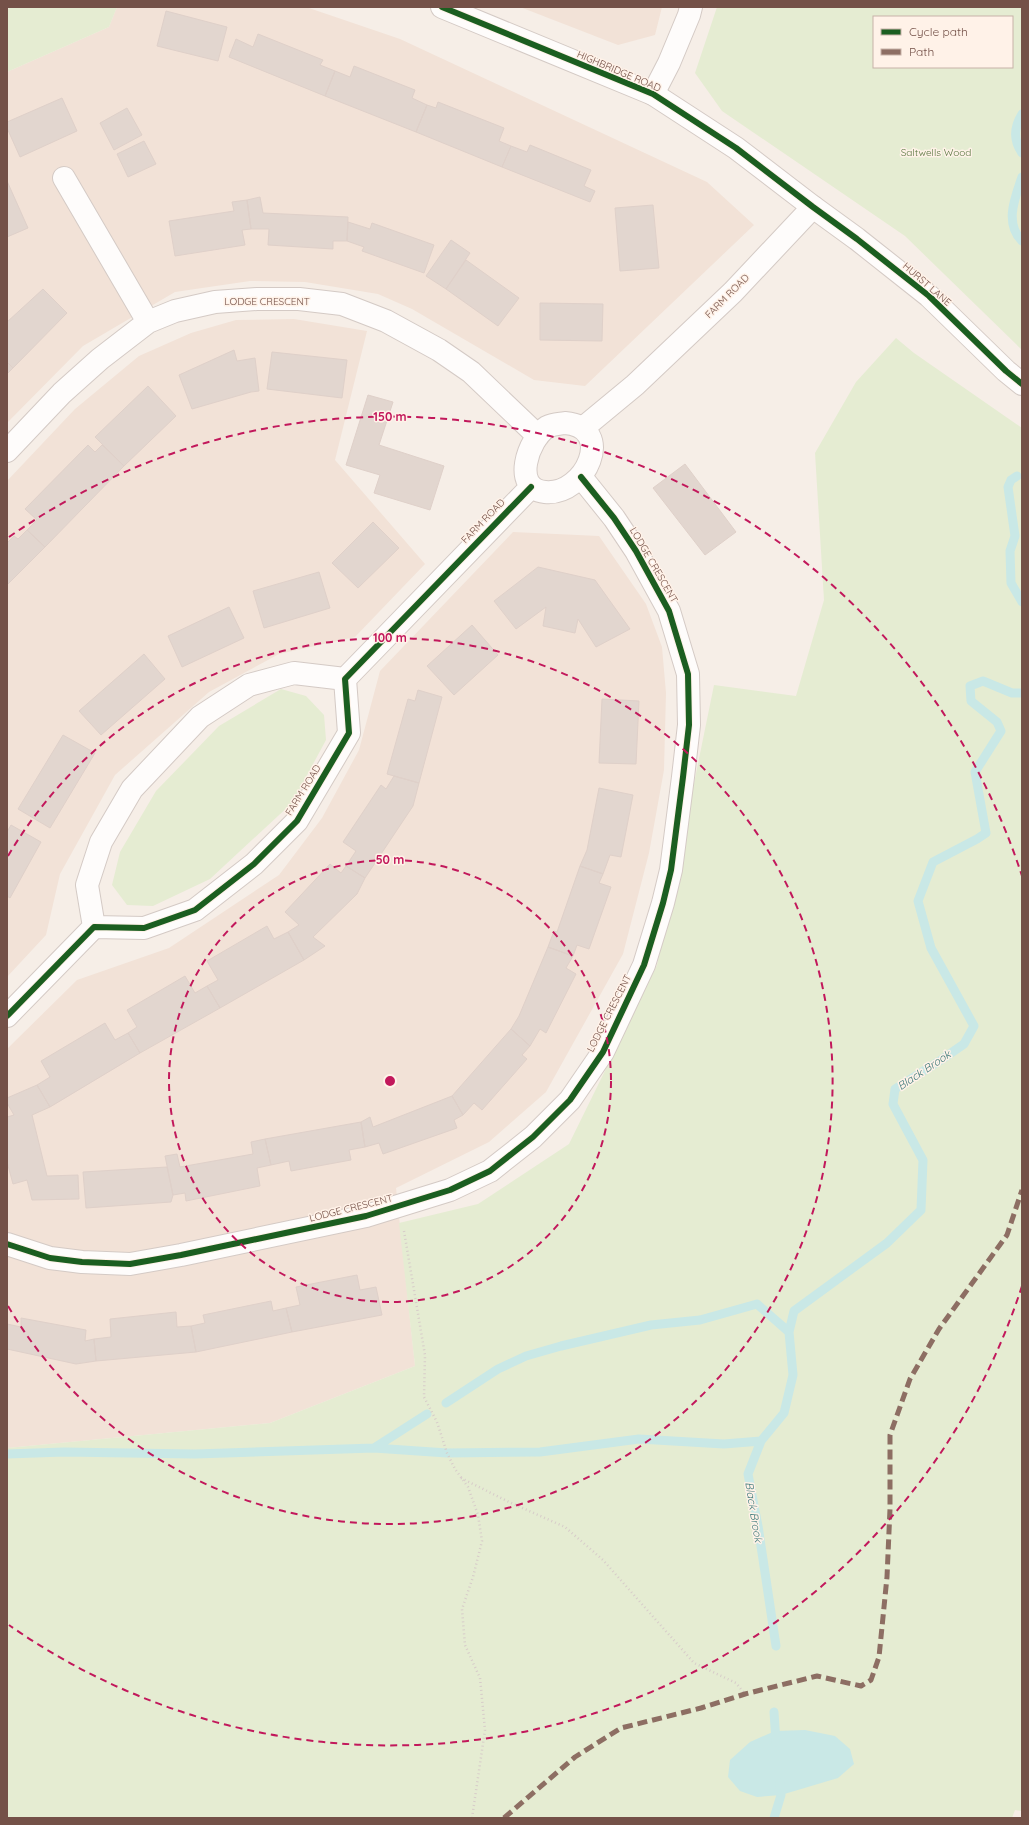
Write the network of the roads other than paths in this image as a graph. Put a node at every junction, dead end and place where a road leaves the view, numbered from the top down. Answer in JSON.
{"nodes":[{"id":1,"x":442,"y":7,"type":"edge"},
{"id":2,"x":691,"y":7,"type":"edge"},
{"id":3,"x":653,"y":94,"type":"junction"},
{"id":4,"x":64,"y":178,"type":"dead end"},
{"id":5,"x":813,"y":207,"type":"junction"},
{"id":6,"x":148,"y":322,"type":"junction"},
{"id":7,"x":1022,"y":384,"type":"edge"},
{"id":8,"x":583,"y":428,"type":"junction"},
{"id":9,"x":538,"y":436,"type":"junction"},
{"id":10,"x":7,"y":452,"type":"edge"},
{"id":11,"x":581,"y":477,"type":"junction"},
{"id":12,"x":531,"y":487,"type":"junction"},
{"id":13,"x":345,"y":678,"type":"junction"},
{"id":14,"x":94,"y":928,"type":"junction"},
{"id":15,"x":7,"y":1016,"type":"edge"},
{"id":16,"x":7,"y":1244,"type":"edge"}],
"edges":[{"from":1,"to":3,"type":"street","name":"HIGHBRIDGE ROAD"},
{"from":2,"to":3,"type":"street"},
{"from":3,"to":5,"type":"street","name":"HIGHBRIDGE ROAD"},
{"from":4,"to":6,"type":"street"},
{"from":5,"to":7,"type":"street","name":"HURST LANE"},
{"from":5,"to":8,"type":"street","name":"FARM ROAD"},
{"from":6,"to":9,"type":"street","name":"LODGE CRESCENT"},
{"from":6,"to":10,"type":"street","name":"LODGE CRESCENT"},
{"from":8,"to":9,"type":"street"},
{"from":8,"to":11,"type":"street"},
{"from":9,"to":12,"type":"street"},
{"from":11,"to":12,"type":"street"},
{"from":11,"to":16,"type":"street","name":"LODGE CRESCENT"},
{"from":12,"to":13,"type":"street","name":"FARM ROAD"},
{"from":13,"to":14,"type":"street","name":"FARM ROAD"},
{"from":13,"to":14,"type":"street"},
{"from":14,"to":15,"type":"street"}]}
